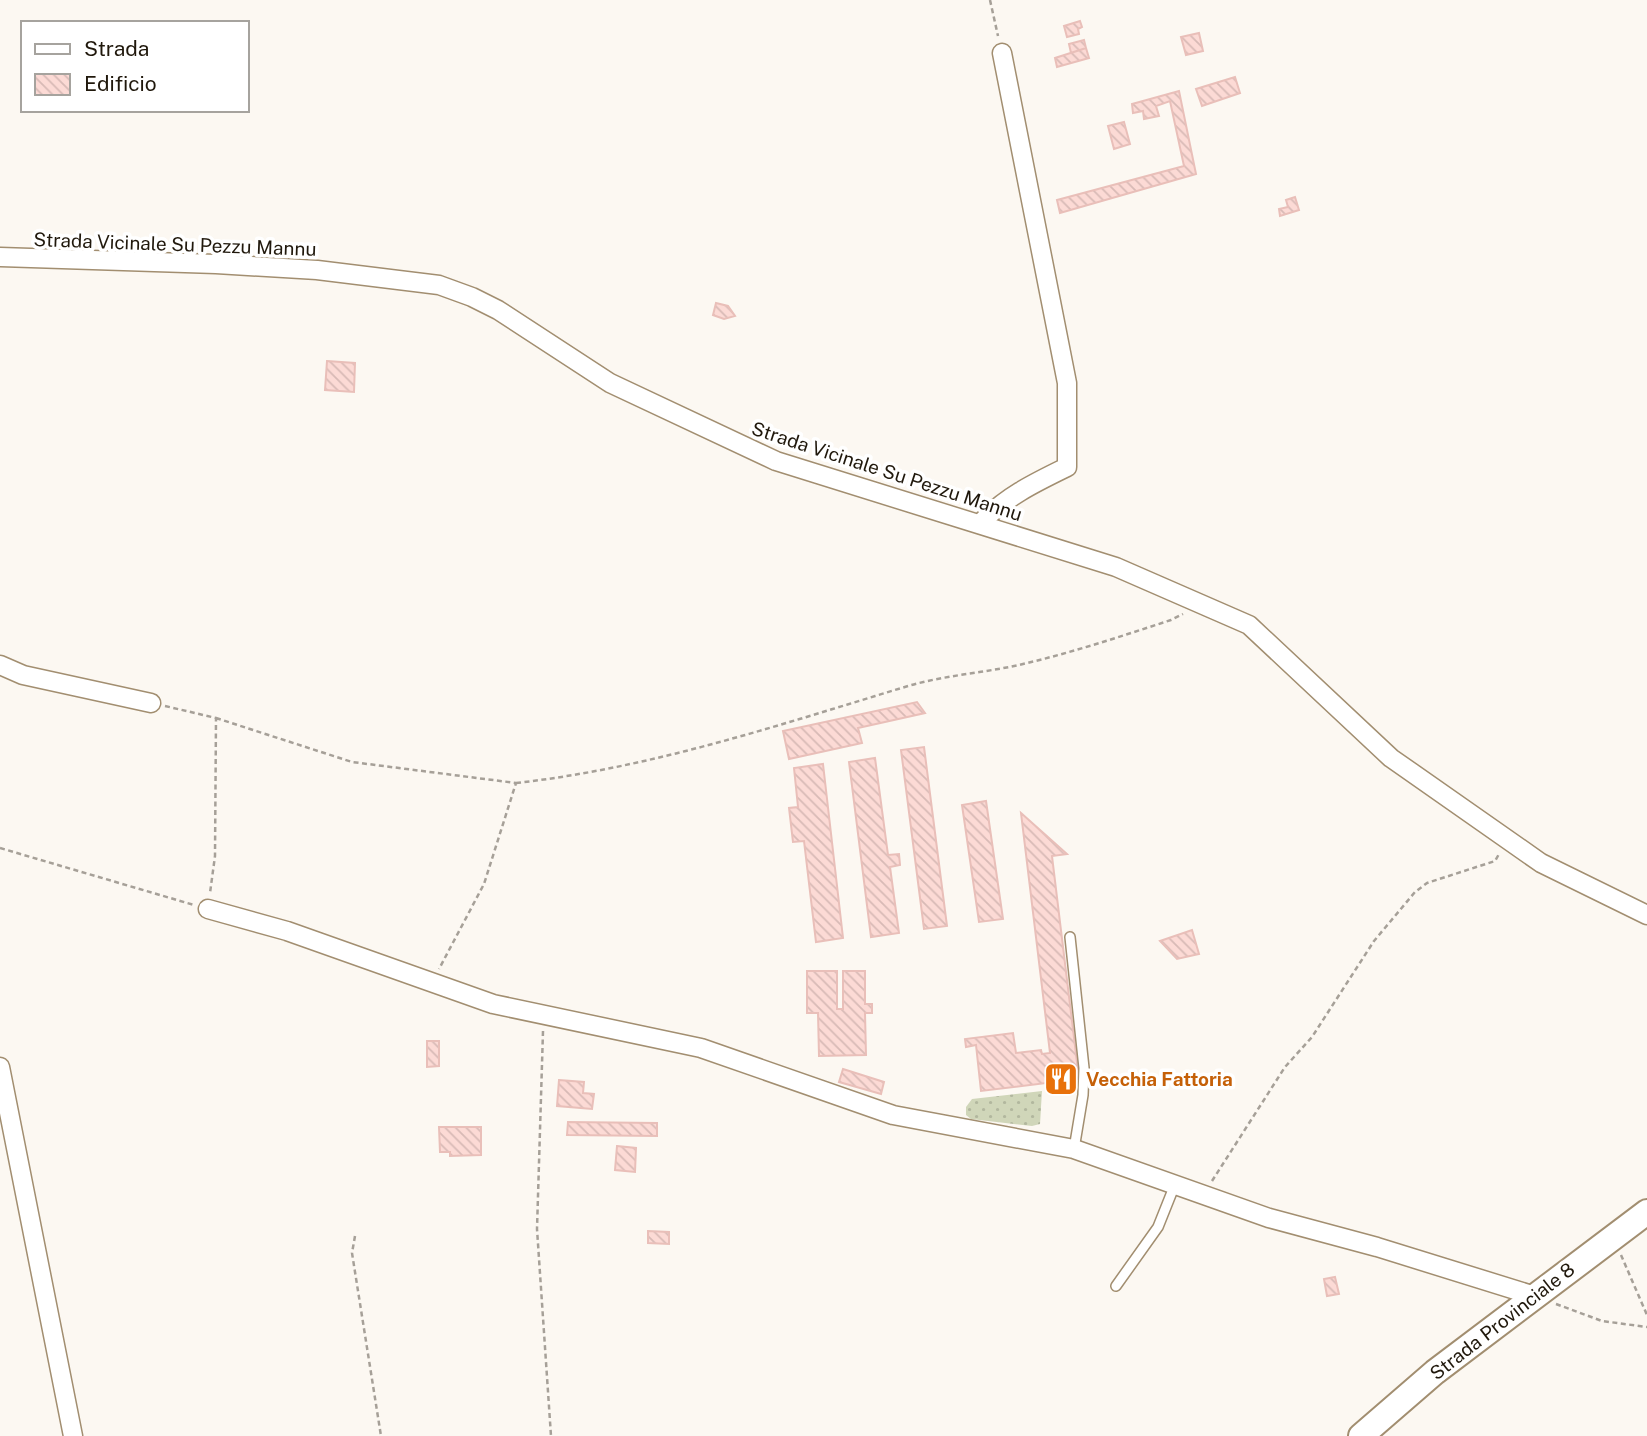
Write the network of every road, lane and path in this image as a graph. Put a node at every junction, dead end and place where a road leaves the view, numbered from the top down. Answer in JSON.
{"nodes":[{"id":1,"x":990,"y":0,"type":"edge"},
{"id":2,"x":1002,"y":53,"type":"joint"},
{"id":3,"x":0,"y":257,"type":"edge"},
{"id":4,"x":980,"y":524,"type":"junction"},
{"id":5,"x":1199,"y":604,"type":"junction"},
{"id":6,"x":0,"y":665,"type":"edge"},
{"id":7,"x":0,"y":675,"type":"edge"},
{"id":8,"x":23,"y":675,"type":"junction"},
{"id":9,"x":151,"y":703,"type":"joint"},
{"id":10,"x":216,"y":718,"type":"junction"},
{"id":11,"x":516,"y":782,"type":"junction"},
{"id":12,"x":1508,"y":839,"type":"junction"},
{"id":13,"x":0,"y":848,"type":"edge"},
{"id":14,"x":208,"y":909,"type":"junction"},
{"id":15,"x":1647,"y":915,"type":"edge"},
{"id":16,"x":1070,"y":937,"type":"dead end"},
{"id":17,"x":432,"y":985,"type":"junction"},
{"id":18,"x":544,"y":1017,"type":"junction"},
{"id":19,"x":0,"y":1067,"type":"edge"},
{"id":20,"x":1074,"y":1149,"type":"junction"},
{"id":21,"x":1174,"y":1187,"type":"junction"},
{"id":22,"x":1204,"y":1196,"type":"junction"},
{"id":23,"x":1647,"y":1212,"type":"edge"},
{"id":24,"x":355,"y":1236,"type":"dead end"},
{"id":25,"x":1613,"y":1236,"type":"junction"},
{"id":26,"x":1116,"y":1286,"type":"dead end"},
{"id":27,"x":1535,"y":1296,"type":"junction"},
{"id":28,"x":1647,"y":1315,"type":"edge"},
{"id":29,"x":1647,"y":1327,"type":"edge"},
{"id":30,"x":72,"y":1436,"type":"edge"},
{"id":31,"x":382,"y":1436,"type":"edge"},
{"id":32,"x":551,"y":1436,"type":"edge"},
{"id":33,"x":1361,"y":1436,"type":"edge"}],
"edges":[{"from":1,"to":2,"type":"path"},
{"from":2,"to":4,"type":"street"},
{"from":3,"to":4,"type":"street","name":"Strada Vicinale Su Pezzu Mannu"},
{"from":4,"to":5,"type":"street","name":"Strada Vicinale Su Pezzu Mannu"},
{"from":5,"to":11,"type":"path"},
{"from":5,"to":12,"type":"street","name":"Strada Vicinale Su Pezzu Mannu"},
{"from":6,"to":8,"type":"street"},
{"from":7,"to":8,"type":"street"},
{"from":8,"to":9,"type":"street"},
{"from":9,"to":10,"type":"path"},
{"from":10,"to":11,"type":"path"},
{"from":10,"to":14,"type":"path"},
{"from":11,"to":17,"type":"path"},
{"from":12,"to":15,"type":"street","name":"Strada Vicinale Su Pezzu Mannu"},
{"from":12,"to":22,"type":"path"},
{"from":13,"to":14,"type":"path"},
{"from":14,"to":17,"type":"street"},
{"from":16,"to":20,"type":"lane"},
{"from":17,"to":18,"type":"street"},
{"from":18,"to":20,"type":"street"},
{"from":18,"to":32,"type":"path"},
{"from":19,"to":30,"type":"street"},
{"from":20,"to":21,"type":"street"},
{"from":21,"to":22,"type":"street"},
{"from":21,"to":26,"type":"lane"},
{"from":22,"to":27,"type":"street"},
{"from":23,"to":25,"type":"main road","name":"Strada Provinciale 8"},
{"from":24,"to":31,"type":"path"},
{"from":25,"to":27,"type":"main road","name":"Strada Provinciale 8"},
{"from":25,"to":28,"type":"path"},
{"from":27,"to":29,"type":"path"},
{"from":27,"to":33,"type":"main road","name":"Strada Provinciale 8"}]}
